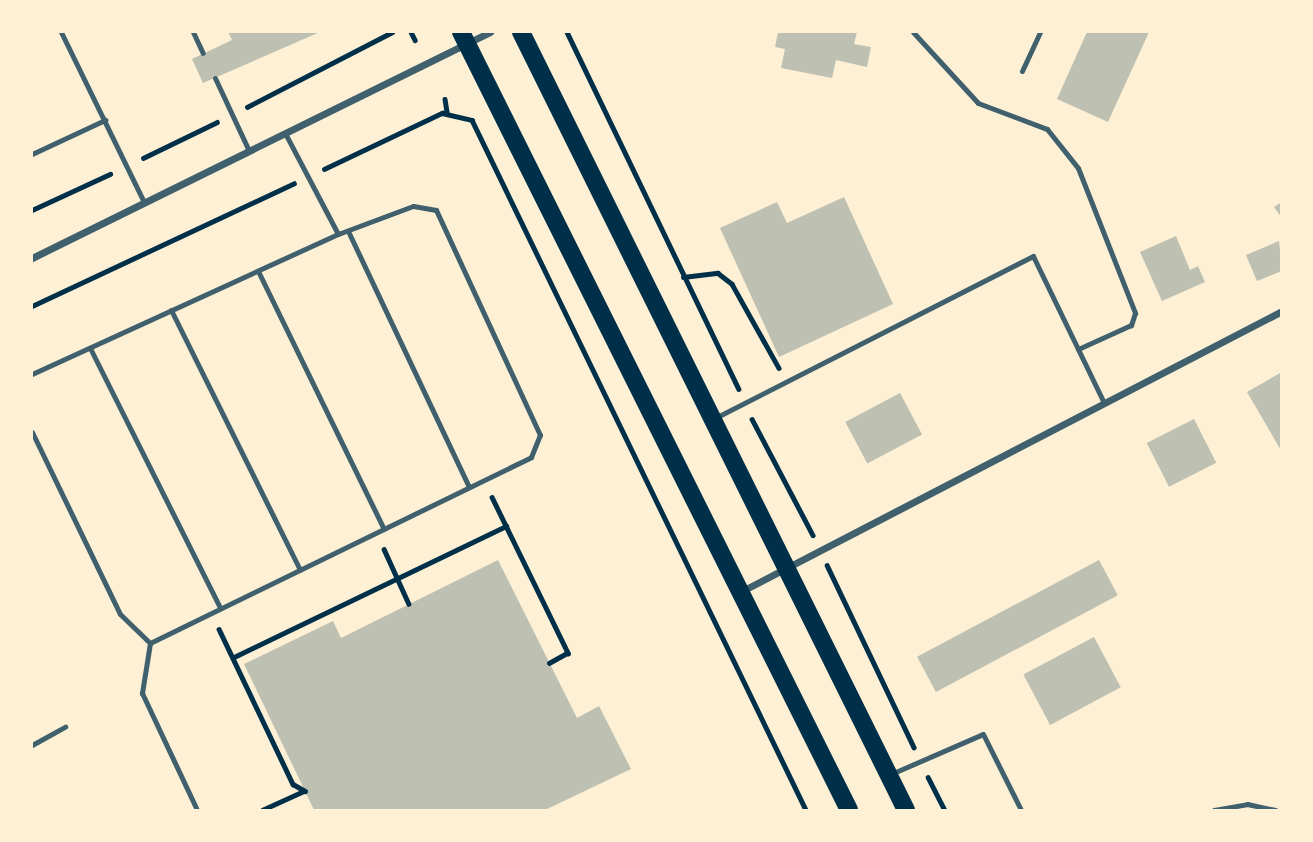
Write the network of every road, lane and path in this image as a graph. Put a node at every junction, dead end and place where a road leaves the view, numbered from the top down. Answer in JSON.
{"nodes":[{"id":1,"x":61,"y":32,"type":"edge"},
{"id":2,"x":193,"y":32,"type":"edge"},
{"id":3,"x":411,"y":32,"type":"edge"},
{"id":4,"x":490,"y":32,"type":"edge"},
{"id":5,"x":521,"y":32,"type":"edge"},
{"id":6,"x":913,"y":32,"type":"edge"},
{"id":7,"x":1040,"y":32,"type":"edge"},
{"id":8,"x":463,"y":37,"type":"edge"},
{"id":9,"x":415,"y":40,"type":"dead end"},
{"id":10,"x":203,"y":53,"type":"dead end"},
{"id":11,"x":1022,"y":71,"type":"dead end"},
{"id":12,"x":215,"y":78,"type":"dead end"},
{"id":13,"x":445,"y":99,"type":"dead end"},
{"id":14,"x":447,"y":112,"type":"dead end"},
{"id":15,"x":105,"y":121,"type":"junction"},
{"id":16,"x":285,"y":133,"type":"junction"},
{"id":17,"x":249,"y":150,"type":"junction"},
{"id":18,"x":32,"y":154,"type":"edge"},
{"id":19,"x":144,"y":202,"type":"junction"},
{"id":20,"x":348,"y":231,"type":"junction"},
{"id":21,"x":338,"y":234,"type":"junction"},
{"id":22,"x":32,"y":258,"type":"edge"},
{"id":23,"x":258,"y":271,"type":"junction"},
{"id":24,"x":684,"y":277,"type":"dead end"},
{"id":25,"x":171,"y":310,"type":"junction"},
{"id":26,"x":1282,"y":311,"type":"edge"},
{"id":27,"x":90,"y":348,"type":"junction"},
{"id":28,"x":1078,"y":349,"type":"junction"},
{"id":29,"x":32,"y":374,"type":"edge"},
{"id":30,"x":786,"y":381,"type":"junction"},
{"id":31,"x":1104,"y":403,"type":"junction"},
{"id":32,"x":712,"y":419,"type":"junction"},
{"id":33,"x":32,"y":432,"type":"edge"},
{"id":34,"x":484,"y":480,"type":"junction"},
{"id":35,"x":469,"y":487,"type":"junction"},
{"id":36,"x":506,"y":526,"type":"junction"},
{"id":37,"x":384,"y":528,"type":"junction"},
{"id":38,"x":376,"y":533,"type":"junction"},
{"id":39,"x":786,"y":569,"type":"junction"},
{"id":40,"x":300,"y":570,"type":"junction"},
{"id":41,"x":397,"y":578,"type":"junction"},
{"id":42,"x":741,"y":591,"type":"junction"},
{"id":43,"x":409,"y":604,"type":"dead end"},
{"id":44,"x":220,"y":608,"type":"junction"},
{"id":45,"x":211,"y":613,"type":"junction"},
{"id":46,"x":150,"y":643,"type":"junction"},
{"id":47,"x":234,"y":657,"type":"junction"},
{"id":48,"x":550,"y":663,"type":"dead end"},
{"id":49,"x":65,"y":727,"type":"dead end"},
{"id":50,"x":32,"y":745,"type":"edge"},
{"id":51,"x":888,"y":775,"type":"junction"},
{"id":52,"x":197,"y":810,"type":"edge"},
{"id":53,"x":262,"y":810,"type":"edge"},
{"id":54,"x":849,"y":810,"type":"edge"},
{"id":55,"x":906,"y":810,"type":"edge"},
{"id":56,"x":1021,"y":810,"type":"edge"},
{"id":57,"x":1214,"y":810,"type":"edge"},
{"id":58,"x":1275,"y":810,"type":"edge"}],
"edges":[{"from":1,"to":15,"type":"lane"},
{"from":2,"to":10,"type":"lane"},
{"from":3,"to":9,"type":"path"},
{"from":4,"to":8,"type":"street"},
{"from":5,"to":32,"type":"main road"},
{"from":6,"to":28,"type":"lane"},
{"from":7,"to":11,"type":"lane"},
{"from":8,"to":16,"type":"street"},
{"from":8,"to":42,"type":"main road"},
{"from":12,"to":17,"type":"lane"},
{"from":13,"to":14,"type":"path"},
{"from":15,"to":18,"type":"lane"},
{"from":15,"to":19,"type":"lane"},
{"from":16,"to":17,"type":"street"},
{"from":16,"to":21,"type":"lane"},
{"from":17,"to":19,"type":"street"},
{"from":19,"to":22,"type":"street"},
{"from":20,"to":21,"type":"lane"},
{"from":20,"to":34,"type":"lane"},
{"from":20,"to":35,"type":"lane"},
{"from":21,"to":23,"type":"lane"},
{"from":23,"to":25,"type":"lane"},
{"from":23,"to":37,"type":"lane"},
{"from":24,"to":30,"type":"path"},
{"from":25,"to":27,"type":"lane"},
{"from":25,"to":40,"type":"lane"},
{"from":26,"to":31,"type":"street"},
{"from":27,"to":29,"type":"lane"},
{"from":27,"to":44,"type":"lane"},
{"from":28,"to":30,"type":"lane"},
{"from":28,"to":31,"type":"lane"},
{"from":30,"to":32,"type":"lane"},
{"from":31,"to":39,"type":"street"},
{"from":32,"to":39,"type":"main road"},
{"from":33,"to":46,"type":"lane"},
{"from":34,"to":35,"type":"lane"},
{"from":34,"to":36,"type":"path"},
{"from":35,"to":37,"type":"lane"},
{"from":36,"to":41,"type":"path"},
{"from":36,"to":48,"type":"path"},
{"from":37,"to":38,"type":"lane"},
{"from":38,"to":40,"type":"lane"},
{"from":38,"to":41,"type":"path"},
{"from":39,"to":42,"type":"street"},
{"from":39,"to":51,"type":"main road"},
{"from":40,"to":44,"type":"lane"},
{"from":41,"to":43,"type":"path"},
{"from":41,"to":47,"type":"path"},
{"from":42,"to":54,"type":"main road"},
{"from":44,"to":45,"type":"lane"},
{"from":45,"to":46,"type":"lane"},
{"from":45,"to":47,"type":"path"},
{"from":46,"to":52,"type":"lane"},
{"from":47,"to":53,"type":"path"},
{"from":49,"to":50,"type":"lane"},
{"from":51,"to":55,"type":"main road"},
{"from":51,"to":56,"type":"lane"},
{"from":57,"to":58,"type":"lane"}]}
